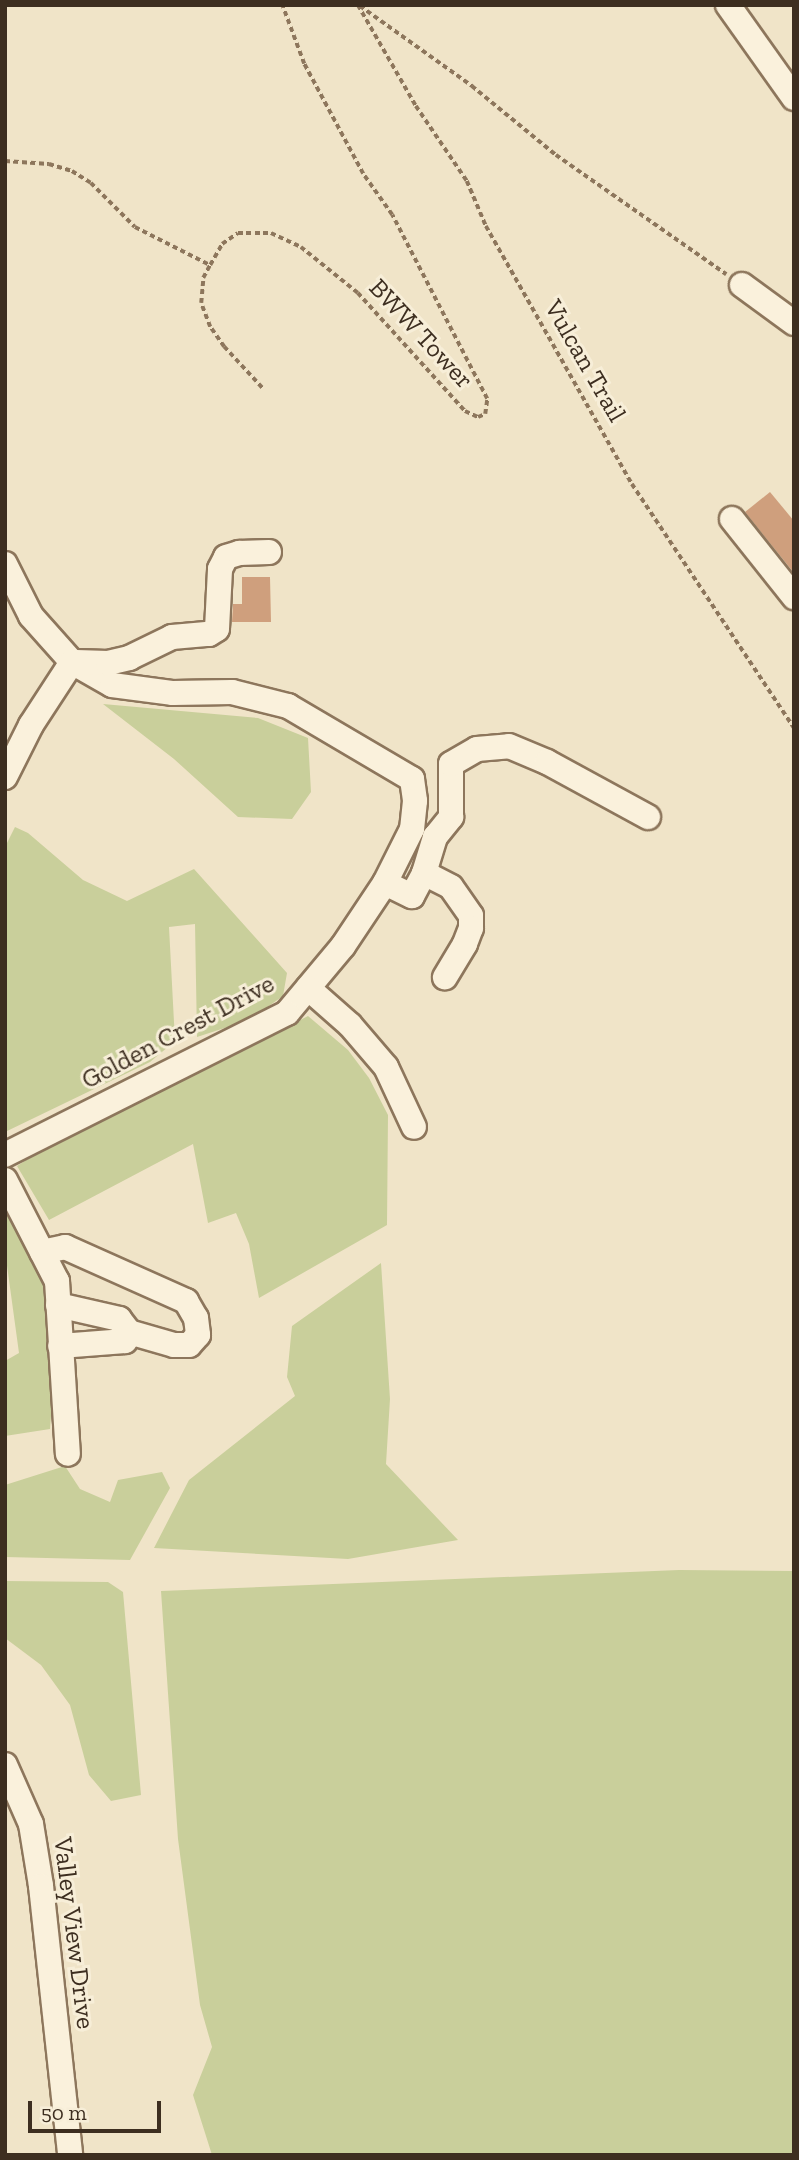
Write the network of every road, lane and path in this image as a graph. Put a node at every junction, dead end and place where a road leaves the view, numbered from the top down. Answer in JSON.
{"nodes":[{"id":1,"x":282,"y":5,"type":"edge"},
{"id":2,"x":359,"y":5,"type":"edge"},
{"id":3,"x":728,"y":5,"type":"edge"},
{"id":4,"x":794,"y":98,"type":"edge"},
{"id":5,"x":5,"y":161,"type":"edge"},
{"id":6,"x":211,"y":265,"type":"junction"},
{"id":7,"x":742,"y":285,"type":"joint"},
{"id":8,"x":794,"y":323,"type":"edge"},
{"id":9,"x":262,"y":387,"type":"dead end"},
{"id":10,"x":732,"y":519,"type":"dead end"},
{"id":11,"x":269,"y":552,"type":"dead end"},
{"id":12,"x":5,"y":564,"type":"edge"},
{"id":13,"x":794,"y":597,"type":"edge"},
{"id":14,"x":72,"y":662,"type":"junction"},
{"id":15,"x":794,"y":728,"type":"edge"},
{"id":16,"x":7,"y":765,"type":"edge"},
{"id":17,"x":648,"y":817,"type":"dead end"},
{"id":18,"x":424,"y":873,"type":"junction"},
{"id":19,"x":385,"y":883,"type":"junction"},
{"id":20,"x":445,"y":977,"type":"dead end"},
{"id":21,"x":308,"y":988,"type":"junction"},
{"id":22,"x":414,"y":1127,"type":"dead end"},
{"id":23,"x":5,"y":1156,"type":"edge"},
{"id":24,"x":5,"y":1180,"type":"edge"},
{"id":25,"x":42,"y":1252,"type":"junction"},
{"id":26,"x":58,"y":1305,"type":"junction"},
{"id":27,"x":129,"y":1332,"type":"junction"},
{"id":28,"x":60,"y":1346,"type":"junction"},
{"id":29,"x":68,"y":1454,"type":"dead end"},
{"id":30,"x":5,"y":1765,"type":"edge"},
{"id":31,"x":70,"y":2155,"type":"edge"}],
"edges":[{"from":1,"to":6,"type":"path","name":"BWW Tower"},
{"from":2,"to":7,"type":"path"},
{"from":2,"to":15,"type":"path","name":"Vulcan Trail"},
{"from":3,"to":4,"type":"street"},
{"from":5,"to":6,"type":"path"},
{"from":6,"to":9,"type":"path","name":"BWW Tower"},
{"from":7,"to":8,"type":"street"},
{"from":10,"to":13,"type":"street"},
{"from":11,"to":14,"type":"street"},
{"from":12,"to":14,"type":"street"},
{"from":14,"to":16,"type":"street"},
{"from":14,"to":19,"type":"street","name":"Golden Crest Drive"},
{"from":17,"to":18,"type":"street"},
{"from":18,"to":19,"type":"street"},
{"from":18,"to":20,"type":"street"},
{"from":19,"to":21,"type":"street","name":"Golden Crest Drive"},
{"from":21,"to":22,"type":"street"},
{"from":21,"to":23,"type":"street","name":"Golden Crest Drive"},
{"from":24,"to":25,"type":"street"},
{"from":25,"to":26,"type":"street"},
{"from":25,"to":27,"type":"street"},
{"from":26,"to":27,"type":"street"},
{"from":26,"to":28,"type":"street"},
{"from":27,"to":28,"type":"street"},
{"from":28,"to":29,"type":"street"},
{"from":30,"to":31,"type":"street","name":"Valley View Drive"}]}
